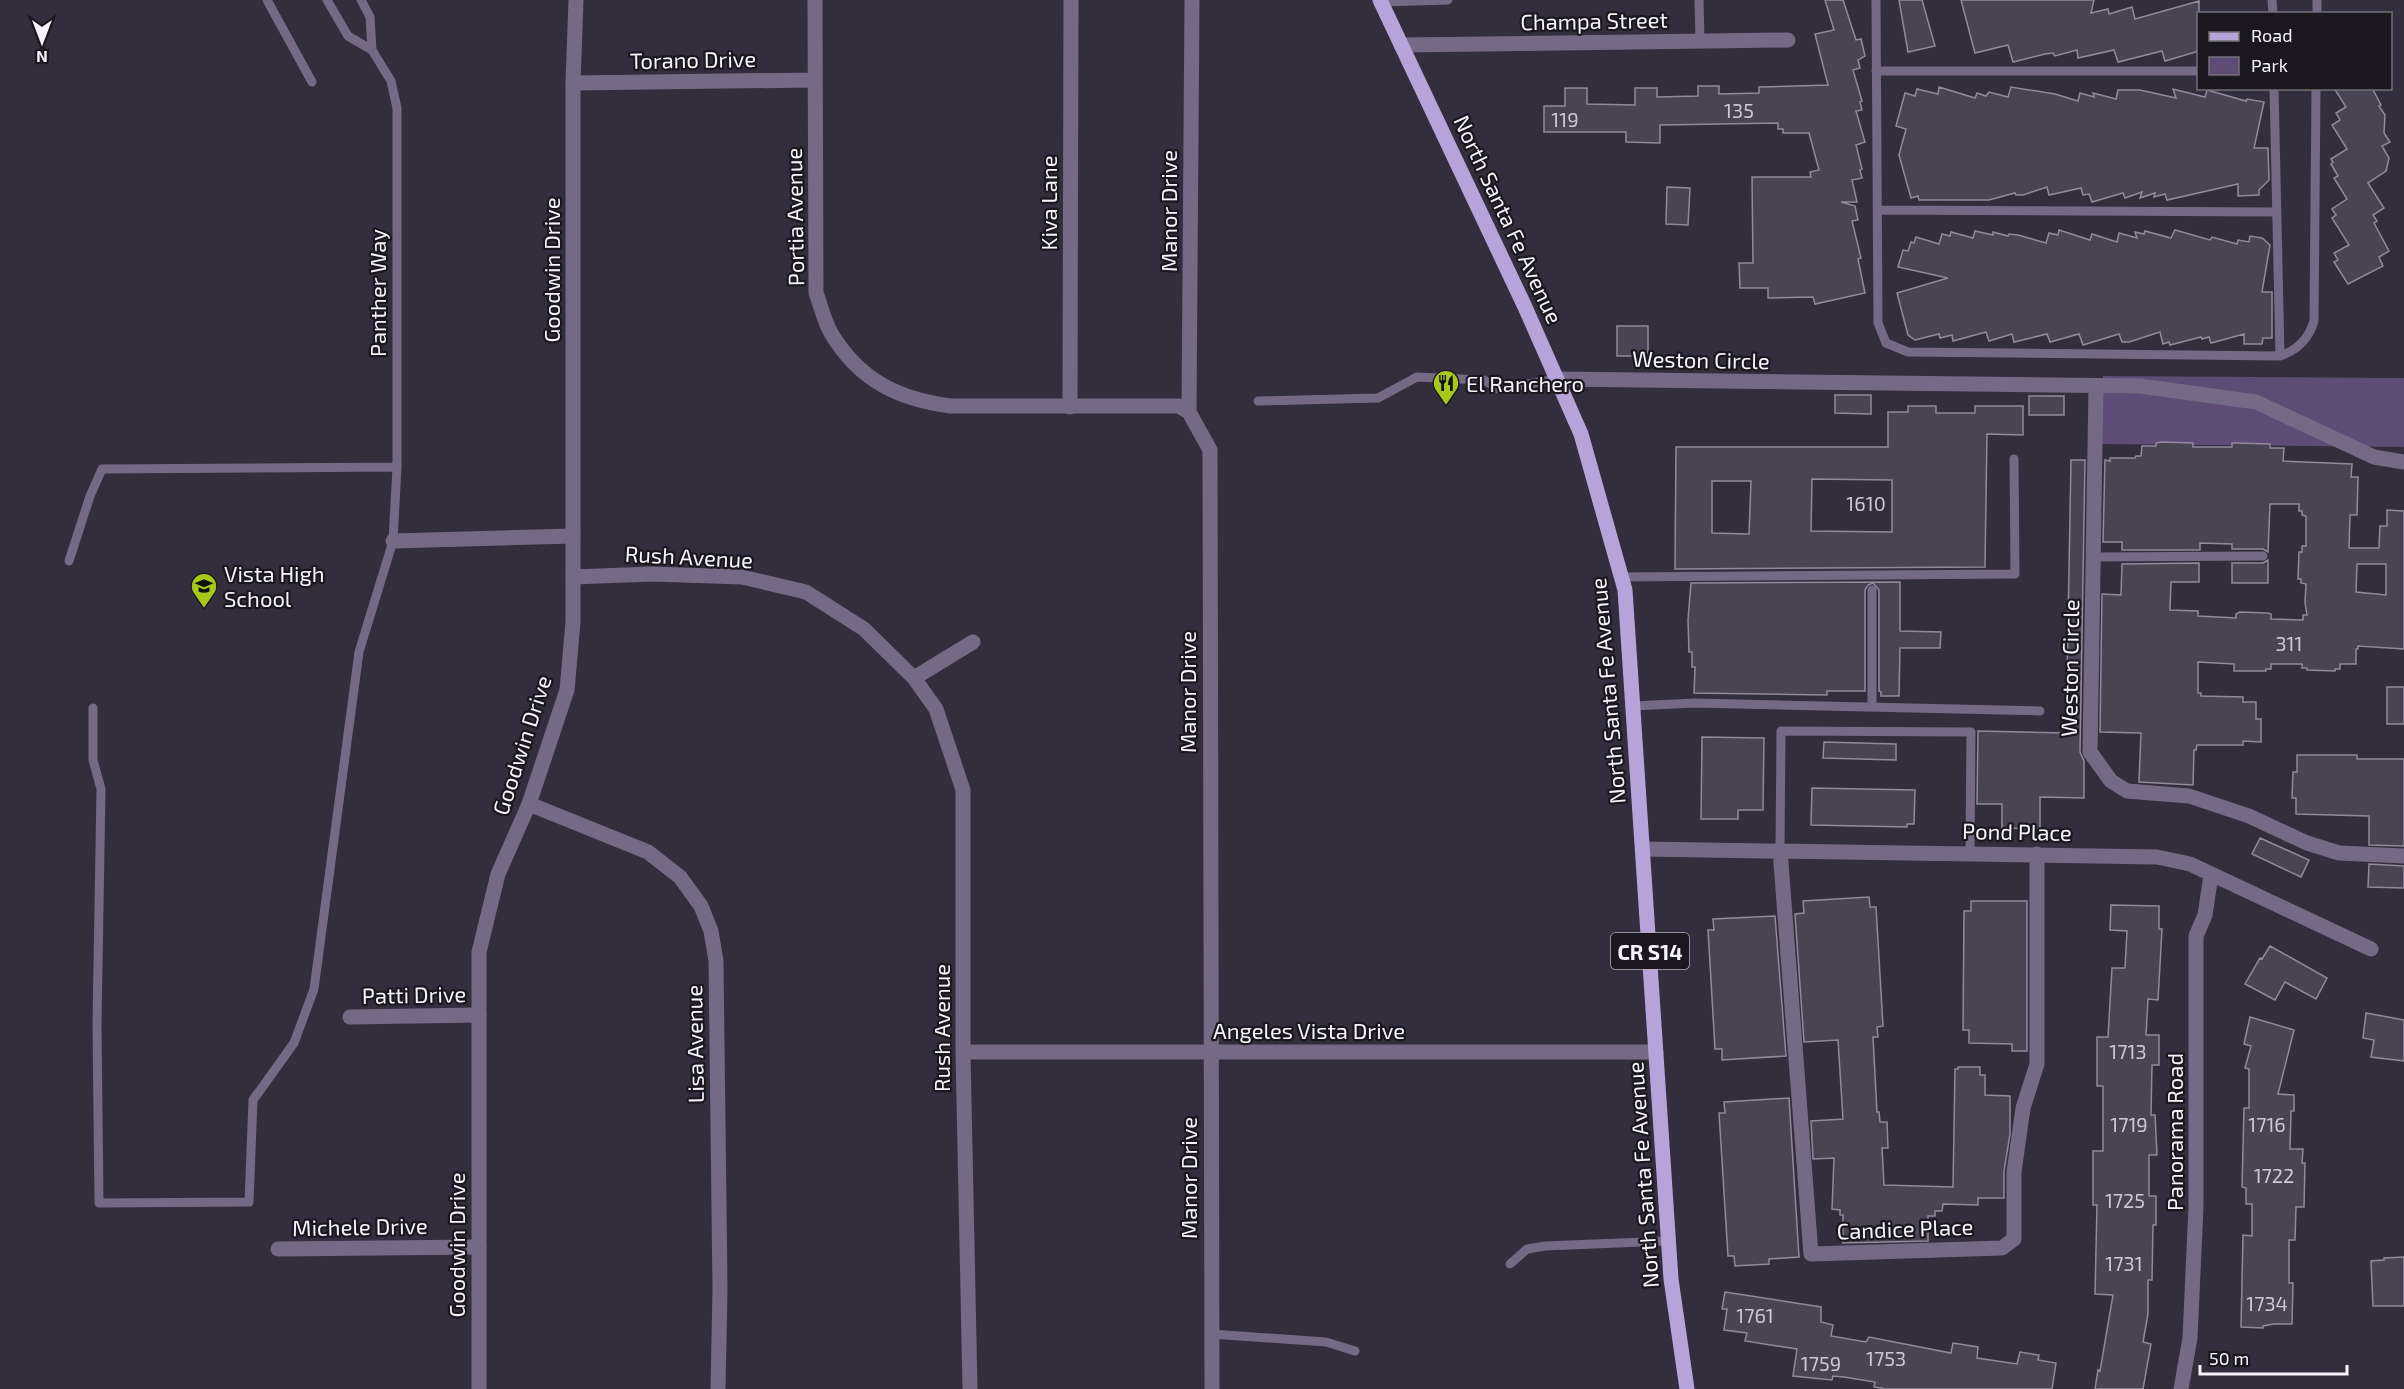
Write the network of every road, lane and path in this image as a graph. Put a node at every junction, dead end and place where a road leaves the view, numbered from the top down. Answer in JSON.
{"nodes":[{"id":1,"x":267,"y":0,"type":"edge"},
{"id":2,"x":327,"y":0,"type":"edge"},
{"id":3,"x":361,"y":0,"type":"edge"},
{"id":4,"x":576,"y":0,"type":"edge"},
{"id":5,"x":815,"y":0,"type":"edge"},
{"id":6,"x":1071,"y":0,"type":"edge"},
{"id":7,"x":1192,"y":0,"type":"edge"},
{"id":8,"x":1447,"y":0,"type":"edge"},
{"id":9,"x":1699,"y":0,"type":"edge"},
{"id":10,"x":1876,"y":0,"type":"edge"},
{"id":11,"x":1381,"y":1,"type":"edge"},
{"id":12,"x":1788,"y":40,"type":"dead end"},
{"id":13,"x":1700,"y":41,"type":"junction"},
{"id":14,"x":1401,"y":45,"type":"junction"},
{"id":15,"x":372,"y":50,"type":"junction"},
{"id":16,"x":1876,"y":71,"type":"junction"},
{"id":17,"x":2197,"y":71,"type":"edge"},
{"id":18,"x":814,"y":80,"type":"junction"},
{"id":19,"x":312,"y":82,"type":"dead end"},
{"id":20,"x":573,"y":83,"type":"junction"},
{"id":21,"x":2274,"y":90,"type":"edge"},
{"id":22,"x":2316,"y":90,"type":"edge"},
{"id":23,"x":1878,"y":210,"type":"junction"},
{"id":24,"x":2276,"y":212,"type":"junction"},
{"id":25,"x":2280,"y":356,"type":"junction"},
{"id":26,"x":1558,"y":379,"type":"junction"},
{"id":27,"x":2096,"y":387,"type":"junction"},
{"id":28,"x":1258,"y":401,"type":"dead end"},
{"id":29,"x":1070,"y":406,"type":"junction"},
{"id":30,"x":1189,"y":412,"type":"junction"},
{"id":31,"x":2014,"y":459,"type":"dead end"},
{"id":32,"x":2404,"y":462,"type":"edge"},
{"id":33,"x":397,"y":467,"type":"junction"},
{"id":34,"x":573,"y":536,"type":"junction"},
{"id":35,"x":393,"y":541,"type":"junction"},
{"id":36,"x":2263,"y":556,"type":"dead end"},
{"id":37,"x":2093,"y":557,"type":"junction"},
{"id":38,"x":69,"y":561,"type":"dead end"},
{"id":39,"x":573,"y":577,"type":"junction"},
{"id":40,"x":1621,"y":577,"type":"junction"},
{"id":41,"x":1872,"y":590,"type":"dead end"},
{"id":42,"x":973,"y":642,"type":"dead end"},
{"id":43,"x":914,"y":678,"type":"junction"},
{"id":44,"x":1633,"y":706,"type":"junction"},
{"id":45,"x":1872,"y":707,"type":"junction"},
{"id":46,"x":93,"y":708,"type":"dead end"},
{"id":47,"x":2040,"y":711,"type":"dead end"},
{"id":48,"x":529,"y":804,"type":"junction"},
{"id":49,"x":1643,"y":849,"type":"junction"},
{"id":50,"x":1780,"y":850,"type":"junction"},
{"id":51,"x":1971,"y":853,"type":"junction"},
{"id":52,"x":2037,"y":854,"type":"junction"},
{"id":53,"x":2404,"y":856,"type":"edge"},
{"id":54,"x":2211,"y":875,"type":"junction"},
{"id":55,"x":2371,"y":949,"type":"dead end"},
{"id":56,"x":479,"y":1015,"type":"junction"},
{"id":57,"x":350,"y":1017,"type":"dead end"},
{"id":58,"x":963,"y":1052,"type":"junction"},
{"id":59,"x":1210,"y":1052,"type":"junction"},
{"id":60,"x":1656,"y":1052,"type":"junction"},
{"id":61,"x":1668,"y":1241,"type":"junction"},
{"id":62,"x":479,"y":1247,"type":"junction"},
{"id":63,"x":278,"y":1249,"type":"dead end"},
{"id":64,"x":1510,"y":1264,"type":"dead end"},
{"id":65,"x":1211,"y":1334,"type":"junction"},
{"id":66,"x":1355,"y":1351,"type":"dead end"},
{"id":67,"x":479,"y":1389,"type":"edge"},
{"id":68,"x":718,"y":1389,"type":"edge"},
{"id":69,"x":970,"y":1389,"type":"edge"},
{"id":70,"x":1212,"y":1389,"type":"edge"},
{"id":71,"x":1687,"y":1389,"type":"edge"},
{"id":72,"x":2181,"y":1389,"type":"edge"}],
"edges":[{"from":1,"to":19,"type":"lane"},
{"from":2,"to":15,"type":"lane","name":"Panther Way"},
{"from":3,"to":15,"type":"lane","name":"Panther Way"},
{"from":4,"to":20,"type":"street","name":"Goodwin Drive"},
{"from":5,"to":18,"type":"street","name":"Portia Avenue"},
{"from":6,"to":29,"type":"street","name":"Kiva Lane"},
{"from":7,"to":30,"type":"street","name":"Manor Drive"},
{"from":8,"to":11,"type":"lane"},
{"from":9,"to":13,"type":"lane"},
{"from":10,"to":16,"type":"lane"},
{"from":11,"to":14,"type":"main road","name":"North Santa Fe Avenue","number":"CR S14"},
{"from":12,"to":13,"type":"street","name":"Champa Street"},
{"from":13,"to":14,"type":"street","name":"Champa Street"},
{"from":14,"to":26,"type":"main road","name":"North Santa Fe Avenue","number":"CR S14"},
{"from":15,"to":33,"type":"lane","name":"Panther Way"},
{"from":16,"to":17,"type":"lane"},
{"from":16,"to":23,"type":"lane"},
{"from":18,"to":20,"type":"street","name":"Torano Drive"},
{"from":18,"to":29,"type":"street","name":"Portia Avenue"},
{"from":20,"to":34,"type":"street","name":"Goodwin Drive"},
{"from":21,"to":24,"type":"lane"},
{"from":22,"to":25,"type":"lane"},
{"from":23,"to":24,"type":"lane"},
{"from":23,"to":25,"type":"lane"},
{"from":24,"to":25,"type":"lane"},
{"from":26,"to":27,"type":"street","name":"Weston Circle"},
{"from":26,"to":28,"type":"lane"},
{"from":26,"to":40,"type":"main road","name":"North Santa Fe Avenue","number":"CR S14"},
{"from":27,"to":32,"type":"street","name":"Weston Circle"},
{"from":27,"to":37,"type":"street","name":"Weston Circle"},
{"from":29,"to":30,"type":"street","name":"Portia Avenue"},
{"from":30,"to":59,"type":"street","name":"Manor Drive"},
{"from":31,"to":40,"type":"lane"},
{"from":33,"to":35,"type":"lane","name":"Panther Way"},
{"from":33,"to":38,"type":"lane"},
{"from":34,"to":35,"type":"street"},
{"from":34,"to":39,"type":"street","name":"Goodwin Drive"},
{"from":35,"to":46,"type":"lane","name":"Panther Way"},
{"from":36,"to":37,"type":"lane"},
{"from":37,"to":53,"type":"street","name":"Weston Circle"},
{"from":39,"to":43,"type":"street","name":"Rush Avenue"},
{"from":39,"to":48,"type":"street","name":"Goodwin Drive"},
{"from":40,"to":44,"type":"main road","name":"North Santa Fe Avenue","number":"CR S14"},
{"from":41,"to":45,"type":"lane"},
{"from":42,"to":43,"type":"street"},
{"from":43,"to":58,"type":"street","name":"Rush Avenue"},
{"from":44,"to":45,"type":"lane"},
{"from":44,"to":49,"type":"main road","name":"North Santa Fe Avenue","number":"CR S14"},
{"from":45,"to":47,"type":"lane"},
{"from":48,"to":56,"type":"street","name":"Goodwin Drive"},
{"from":48,"to":68,"type":"street","name":"Lisa Avenue"},
{"from":49,"to":50,"type":"street","name":"Pond Place"},
{"from":49,"to":60,"type":"main road","name":"North Santa Fe Avenue","number":"CR S14"},
{"from":50,"to":51,"type":"street","name":"Pond Place"},
{"from":50,"to":51,"type":"lane"},
{"from":50,"to":52,"type":"street","name":"Candice Place"},
{"from":51,"to":52,"type":"street","name":"Pond Place"},
{"from":52,"to":54,"type":"street","name":"Pond Place"},
{"from":54,"to":55,"type":"street","name":"Pond Place"},
{"from":54,"to":72,"type":"street","name":"Panorama Road"},
{"from":56,"to":57,"type":"street","name":"Patti Drive"},
{"from":56,"to":62,"type":"street","name":"Goodwin Drive"},
{"from":58,"to":59,"type":"street","name":"Angeles Vista Drive"},
{"from":58,"to":69,"type":"street","name":"Rush Avenue"},
{"from":59,"to":60,"type":"street","name":"Angeles Vista Drive"},
{"from":59,"to":65,"type":"street","name":"Manor Drive"},
{"from":60,"to":61,"type":"main road","name":"North Santa Fe Avenue","number":"CR S14"},
{"from":61,"to":64,"type":"lane"},
{"from":61,"to":71,"type":"main road","name":"North Santa Fe Avenue","number":"CR S14"},
{"from":62,"to":63,"type":"street","name":"Michele Drive"},
{"from":62,"to":67,"type":"street","name":"Goodwin Drive"},
{"from":65,"to":66,"type":"lane"},
{"from":65,"to":70,"type":"street","name":"Manor Drive"}]}
